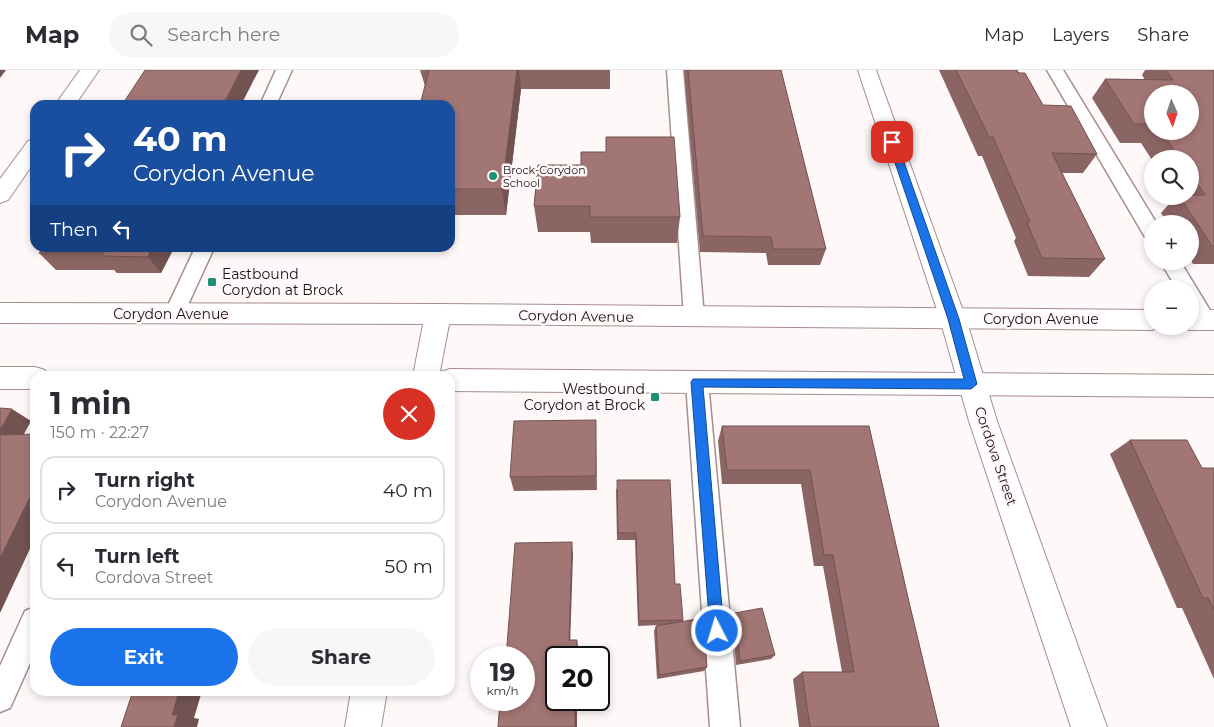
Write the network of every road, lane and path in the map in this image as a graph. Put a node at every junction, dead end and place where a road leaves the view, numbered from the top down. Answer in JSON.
{"nodes":[{"id":1,"x":90,"y":70,"type":"edge"},
{"id":2,"x":284,"y":70,"type":"edge"},
{"id":3,"x":675,"y":70,"type":"edge"},
{"id":4,"x":867,"y":70,"type":"edge"},
{"id":5,"x":1055,"y":70,"type":"edge"},
{"id":6,"x":69,"y":100,"type":"edge"},
{"id":7,"x":270,"y":100,"type":"edge"},
{"id":8,"x":30,"y":153,"type":"edge"},
{"id":9,"x":0,"y":195,"type":"edge"},
{"id":10,"x":1144,"y":219,"type":"edge"},
{"id":11,"x":202,"y":252,"type":"edge"},
{"id":12,"x":0,"y":313,"type":"edge"},
{"id":13,"x":174,"y":314,"type":"junction"},
{"id":14,"x":438,"y":314,"type":"junction"},
{"id":15,"x":694,"y":317,"type":"junction"},
{"id":16,"x":953,"y":319,"type":"junction"},
{"id":17,"x":1144,"y":320,"type":"edge"},
{"id":18,"x":427,"y":371,"type":"edge"},
{"id":19,"x":0,"y":378,"type":"edge"},
{"id":20,"x":30,"y":378,"type":"edge"},
{"id":21,"x":455,"y":380,"type":"edge"},
{"id":22,"x":697,"y":382,"type":"junction"},
{"id":23,"x":971,"y":384,"type":"junction"},
{"id":24,"x":1214,"y":386,"type":"edge"},
{"id":25,"x":30,"y":632,"type":"edge"},
{"id":26,"x":368,"y":696,"type":"edge"},
{"id":27,"x":0,"y":698,"type":"edge"},
{"id":28,"x":363,"y":727,"type":"edge"},
{"id":29,"x":725,"y":727,"type":"edge"},
{"id":30,"x":1089,"y":727,"type":"edge"}],
"edges":[{"from":1,"to":6,"type":"main road"},
{"from":2,"to":7,"type":"lane"},
{"from":3,"to":15,"type":"lane"},
{"from":4,"to":16,"type":"main road","name":"Cordova Street"},
{"from":5,"to":10,"type":"lane"},
{"from":8,"to":9,"type":"main road"},
{"from":11,"to":13,"type":"lane"},
{"from":12,"to":13,"type":"main road","name":"Corydon Avenue"},
{"from":13,"to":14,"type":"main road","name":"Corydon Avenue"},
{"from":14,"to":15,"type":"main road","name":"Corydon Avenue"},
{"from":14,"to":18,"type":"main road"},
{"from":15,"to":16,"type":"main road","name":"Corydon Avenue"},
{"from":16,"to":17,"type":"main road","name":"Corydon Avenue"},
{"from":16,"to":23,"type":"main road","name":"Cordova Street"},
{"from":19,"to":20,"type":"main road"},
{"from":21,"to":22,"type":"main road"},
{"from":22,"to":23,"type":"main road"},
{"from":22,"to":29,"type":"lane"},
{"from":23,"to":24,"type":"main road"},
{"from":23,"to":30,"type":"main road","name":"Cordova Street"},
{"from":25,"to":27,"type":"lane"},
{"from":26,"to":28,"type":"main road"}]}
